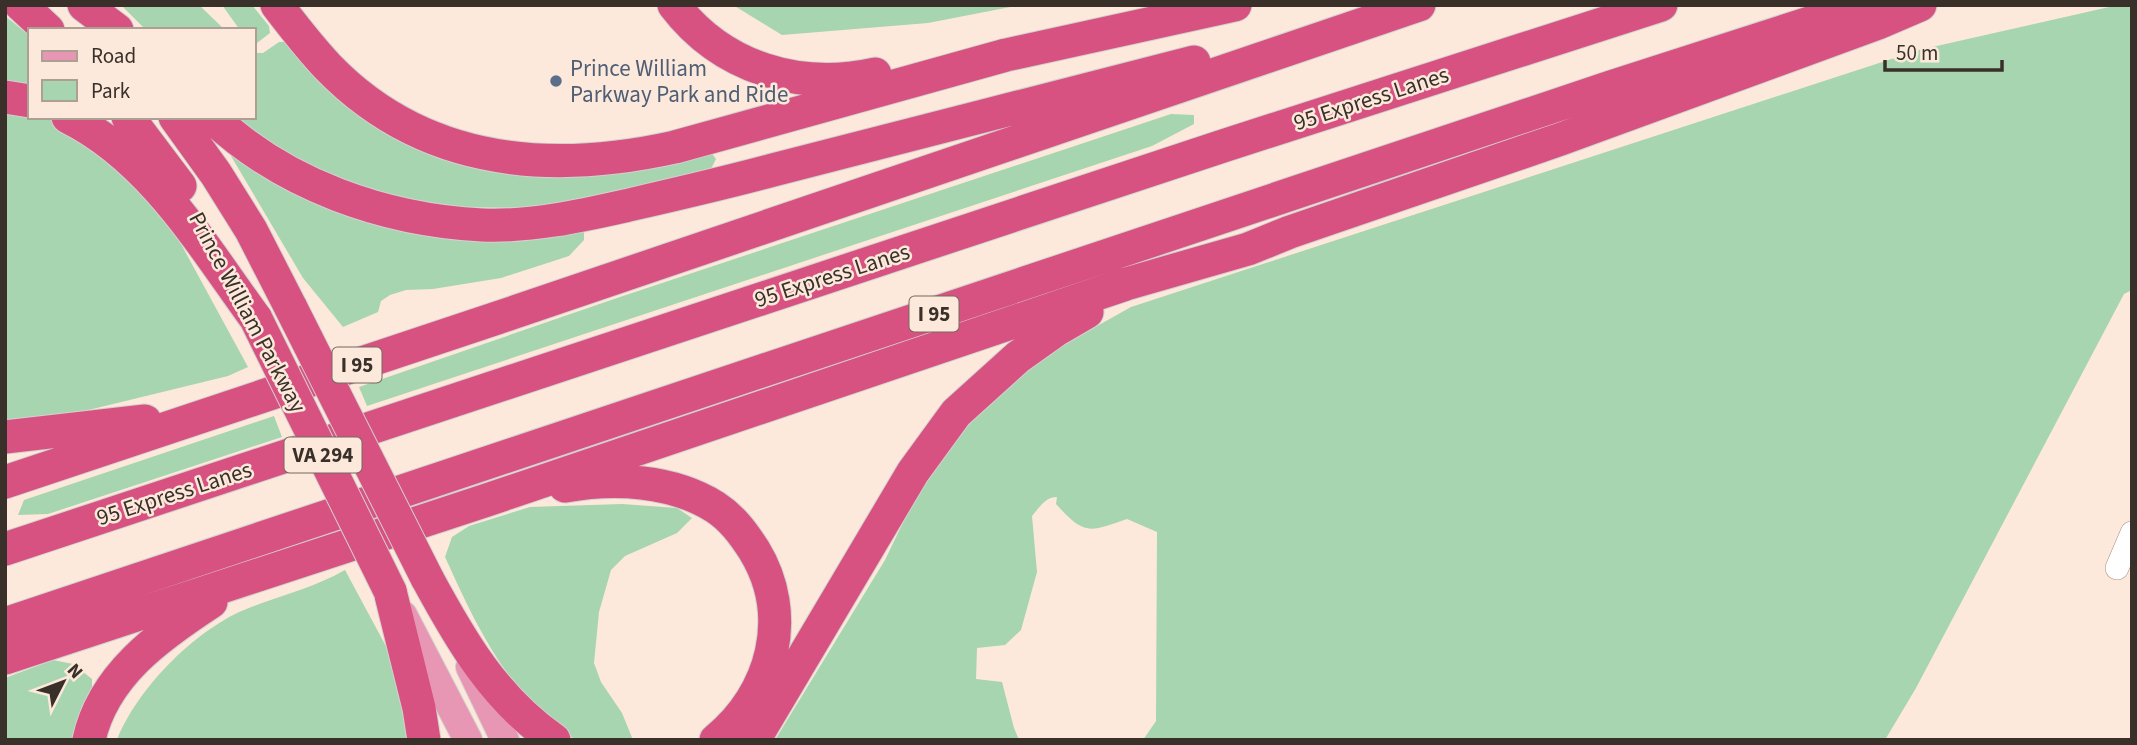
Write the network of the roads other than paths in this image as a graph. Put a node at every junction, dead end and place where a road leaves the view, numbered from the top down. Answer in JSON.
{"nodes":[{"id":1,"x":21,"y":5,"type":"edge"},
{"id":2,"x":76,"y":5,"type":"edge"},
{"id":3,"x":84,"y":5,"type":"edge"},
{"id":4,"x":277,"y":5,"type":"edge"},
{"id":5,"x":674,"y":5,"type":"edge"},
{"id":6,"x":694,"y":5,"type":"edge"},
{"id":7,"x":1419,"y":5,"type":"edge"},
{"id":8,"x":1661,"y":5,"type":"edge"},
{"id":9,"x":1864,"y":5,"type":"edge"},
{"id":10,"x":1920,"y":5,"type":"edge"},
{"id":11,"x":1227,"y":6,"type":"edge"},
{"id":12,"x":46,"y":28,"type":"edge"},
{"id":13,"x":98,"y":28,"type":"edge"},
{"id":14,"x":114,"y":28,"type":"edge"},
{"id":15,"x":1006,"y":55,"type":"junction"},
{"id":16,"x":1276,"y":55,"type":"junction"},
{"id":17,"x":904,"y":67,"type":"junction"},
{"id":18,"x":5,"y":97,"type":"edge"},
{"id":19,"x":28,"y":101,"type":"edge"},
{"id":20,"x":71,"y":119,"type":"edge"},
{"id":21,"x":130,"y":119,"type":"edge"},
{"id":22,"x":176,"y":119,"type":"edge"},
{"id":23,"x":214,"y":119,"type":"edge"},
{"id":24,"x":1233,"y":253,"type":"junction"},
{"id":25,"x":256,"y":319,"type":"junction"},
{"id":26,"x":217,"y":412,"type":"junction"},
{"id":27,"x":5,"y":438,"type":"edge"},
{"id":28,"x":5,"y":482,"type":"edge"},
{"id":29,"x":487,"y":500,"type":"junction"},
{"id":30,"x":2132,"y":533,"type":"edge"},
{"id":31,"x":271,"y":535,"type":"junction"},
{"id":32,"x":5,"y":549,"type":"edge"},
{"id":33,"x":316,"y":556,"type":"junction"},
{"id":34,"x":2117,"y":568,"type":"dead end"},
{"id":35,"x":427,"y":578,"type":"junction"},
{"id":36,"x":390,"y":590,"type":"junction"},
{"id":37,"x":5,"y":607,"type":"edge"},
{"id":38,"x":5,"y":624,"type":"edge"},
{"id":39,"x":5,"y":658,"type":"edge"},
{"id":40,"x":89,"y":740,"type":"edge"},
{"id":41,"x":424,"y":740,"type":"edge"},
{"id":42,"x":468,"y":740,"type":"edge"},
{"id":43,"x":505,"y":740,"type":"edge"},
{"id":44,"x":554,"y":740,"type":"edge"},
{"id":45,"x":716,"y":740,"type":"edge"},
{"id":46,"x":754,"y":740,"type":"edge"}],
"edges":[{"from":1,"to":12,"type":"highway"},
{"from":2,"to":13,"type":"highway"},
{"from":3,"to":14,"type":"highway"},
{"from":4,"to":15,"type":"highway"},
{"from":5,"to":17,"type":"highway"},
{"from":6,"to":17,"type":"highway"},
{"from":7,"to":16,"type":"highway","number":"I 95"},
{"from":8,"to":32,"type":"highway","name":"95 Express Lanes"},
{"from":9,"to":31,"type":"highway","number":"I 95"},
{"from":10,"to":24,"type":"highway"},
{"from":11,"to":15,"type":"highway"},
{"from":15,"to":17,"type":"highway"},
{"from":16,"to":23,"type":"highway"},
{"from":16,"to":26,"type":"highway","number":"I 95"},
{"from":18,"to":19,"type":"highway"},
{"from":20,"to":25,"type":"highway"},
{"from":21,"to":25,"type":"highway","name":"Prince William Parkway","number":"VA 294"},
{"from":22,"to":35,"type":"highway","name":"Prince William Parkway","number":"VA 294","bridge":true},
{"from":24,"to":29,"type":"highway"},
{"from":24,"to":46,"type":"highway"},
{"from":25,"to":36,"type":"highway","name":"Prince William Parkway","number":"VA 294","bridge":true},
{"from":26,"to":27,"type":"highway"},
{"from":26,"to":28,"type":"highway","number":"I 95"},
{"from":29,"to":33,"type":"highway"},
{"from":29,"to":45,"type":"highway"},
{"from":30,"to":34,"type":"street"},
{"from":31,"to":37,"type":"highway"},
{"from":31,"to":38,"type":"highway","number":"I 95"},
{"from":33,"to":39,"type":"highway"},
{"from":33,"to":40,"type":"highway"},
{"from":35,"to":43,"type":"main road","name":"Prince William Parkway","number":"VA 294"},
{"from":35,"to":44,"type":"highway"},
{"from":36,"to":41,"type":"highway"},
{"from":36,"to":42,"type":"main road","name":"Prince William Parkway","number":"VA 294"}]}
